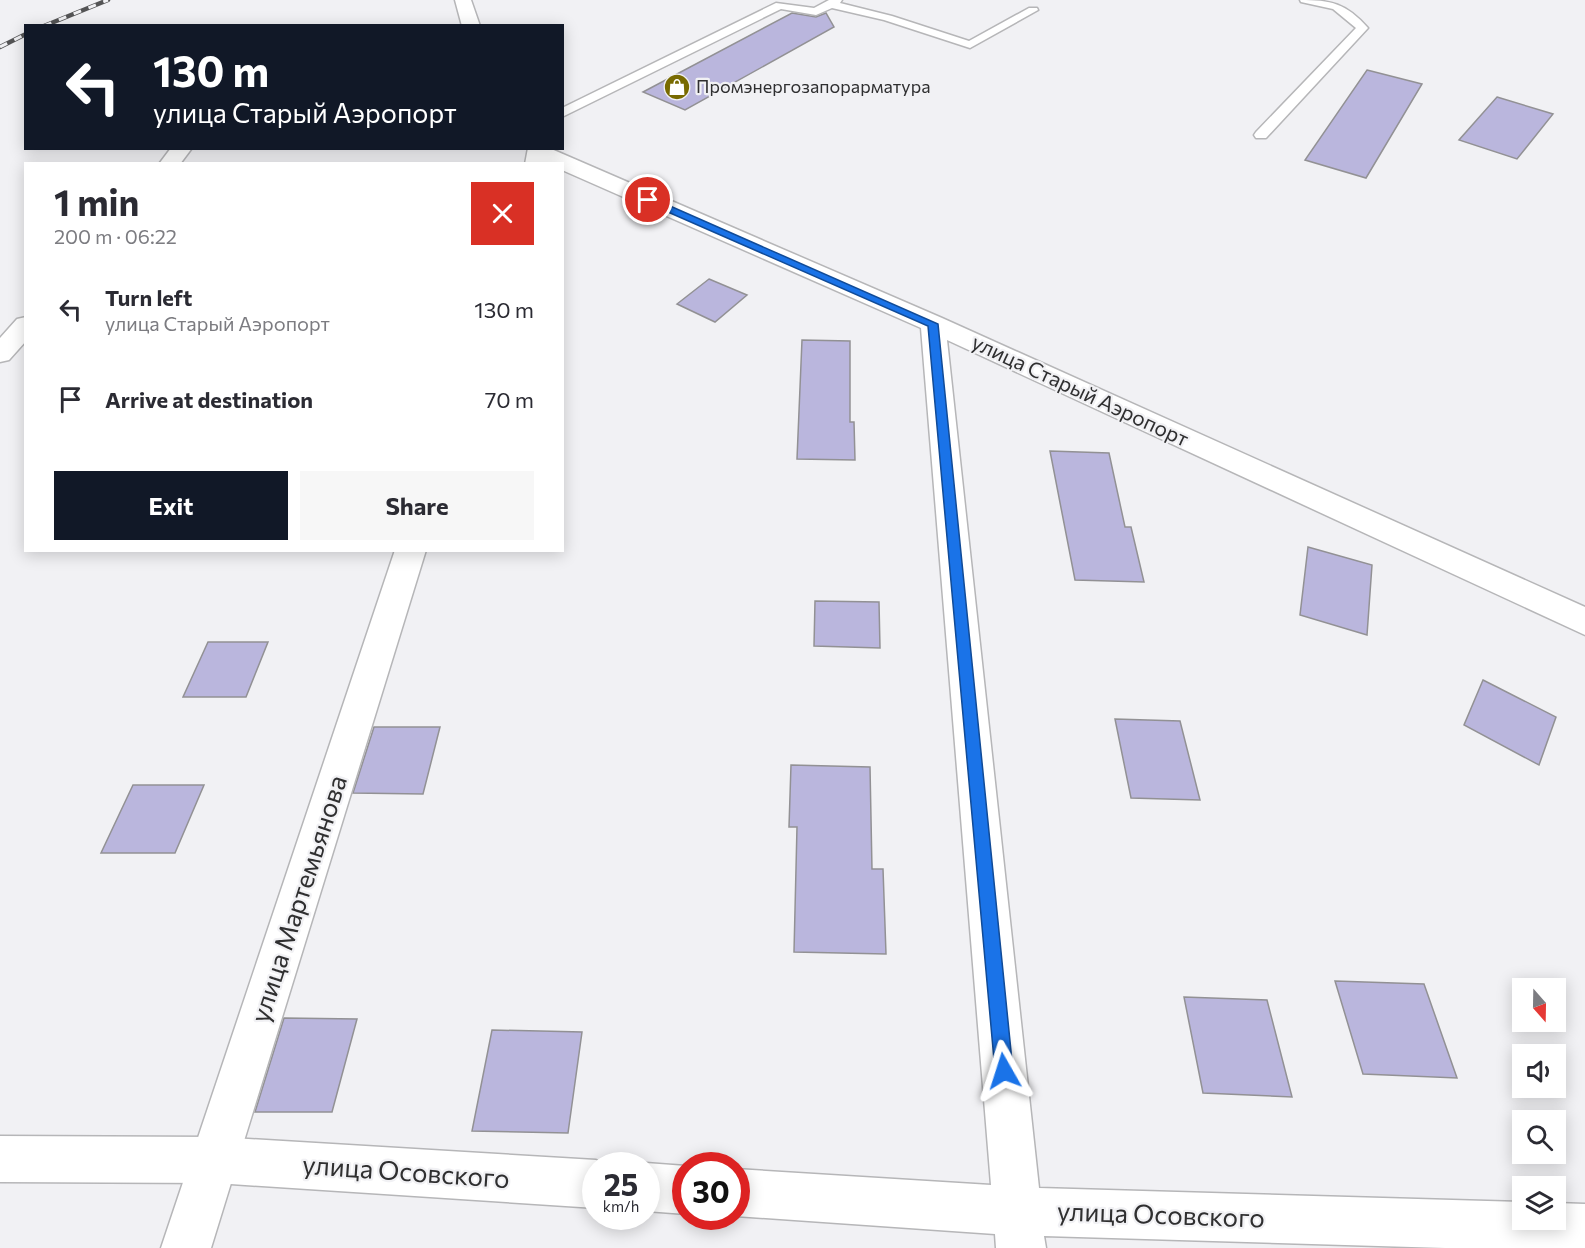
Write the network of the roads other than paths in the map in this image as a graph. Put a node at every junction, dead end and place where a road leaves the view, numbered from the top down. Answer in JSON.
{"nodes":[{"id":1,"x":463,"y":0,"type":"edge"},
{"id":2,"x":768,"y":0,"type":"edge"},
{"id":3,"x":1305,"y":0,"type":"edge"},
{"id":4,"x":834,"y":2,"type":"edge"},
{"id":5,"x":780,"y":5,"type":"junction"},
{"id":6,"x":1033,"y":10,"type":"dead end"},
{"id":7,"x":470,"y":24,"type":"edge"},
{"id":8,"x":564,"y":112,"type":"edge"},
{"id":9,"x":1261,"y":135,"type":"dead end"},
{"id":10,"x":180,"y":150,"type":"edge"},
{"id":11,"x":538,"y":155,"type":"edge"},
{"id":12,"x":171,"y":162,"type":"edge"},
{"id":13,"x":554,"y":162,"type":"edge"},
{"id":14,"x":564,"y":166,"type":"edge"},
{"id":15,"x":933,"y":324,"type":"junction"},
{"id":16,"x":24,"y":327,"type":"edge"},
{"id":17,"x":0,"y":354,"type":"edge"},
{"id":18,"x":410,"y":552,"type":"edge"},
{"id":19,"x":1585,"y":622,"type":"edge"},
{"id":20,"x":0,"y":1159,"type":"edge"},
{"id":21,"x":216,"y":1160,"type":"junction"},
{"id":22,"x":582,"y":1183,"type":"edge"},
{"id":23,"x":750,"y":1195,"type":"edge"},
{"id":24,"x":1585,"y":1228,"type":"edge"},
{"id":25,"x":1019,"y":1229,"type":"edge"},
{"id":26,"x":186,"y":1248,"type":"edge"}],
"edges":[{"from":1,"to":7,"type":"street"},
{"from":2,"to":5,"type":"lane"},
{"from":3,"to":9,"type":"lane"},
{"from":4,"to":5,"type":"lane"},
{"from":4,"to":6,"type":"lane"},
{"from":5,"to":8,"type":"lane"},
{"from":10,"to":12,"type":"street"},
{"from":11,"to":13,"type":"street","name":"улица Старый Аэропорт"},
{"from":14,"to":15,"type":"street","name":"улица Старый Аэропорт"},
{"from":15,"to":19,"type":"street","name":"улица Старый Аэропорт"},
{"from":15,"to":25,"type":"street"},
{"from":16,"to":17,"type":"street"},
{"from":18,"to":21,"type":"street","name":"улица Мартемьянова"},
{"from":20,"to":21,"type":"street","name":"улица Осовского"},
{"from":21,"to":22,"type":"street","name":"улица Осовского"},
{"from":21,"to":26,"type":"street","name":"улица Мартемьянова"},
{"from":23,"to":25,"type":"street","name":"улица Осовского"},
{"from":24,"to":25,"type":"street","name":"улица Осовского"}]}
